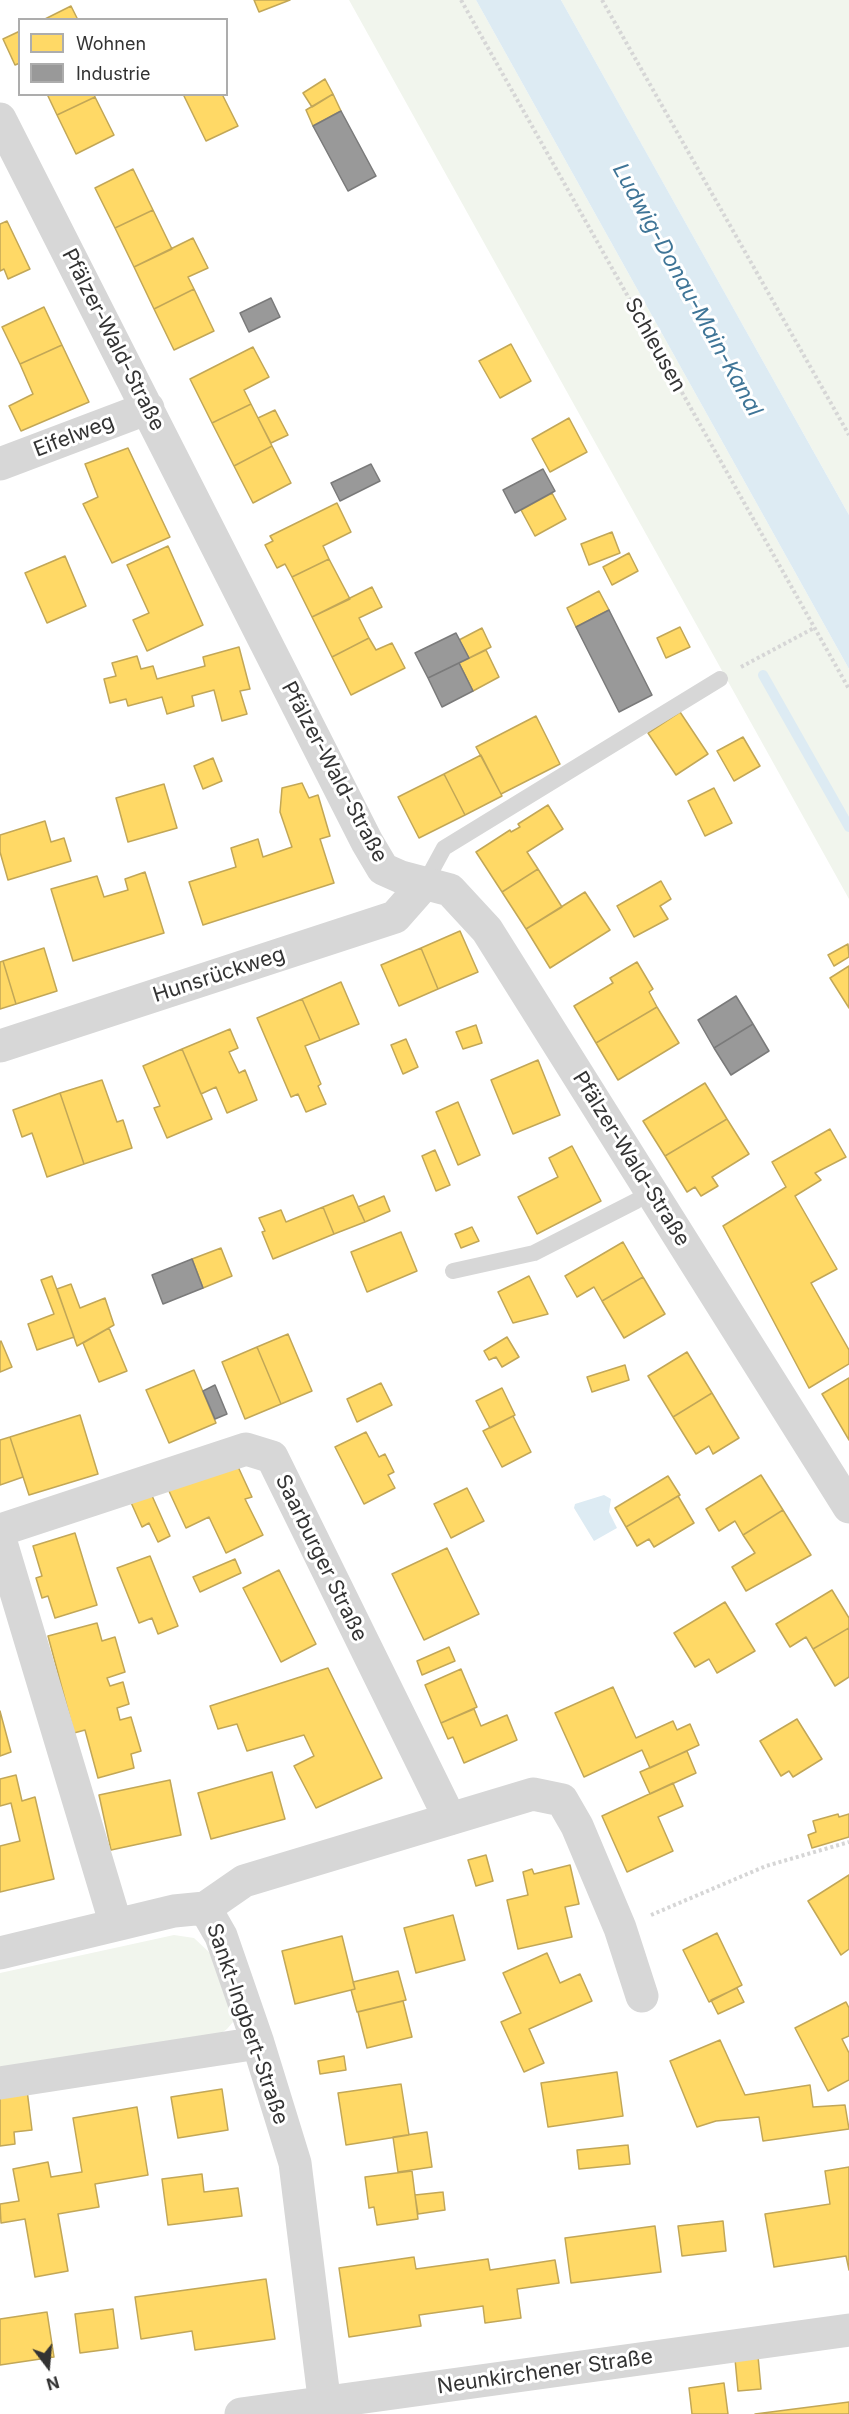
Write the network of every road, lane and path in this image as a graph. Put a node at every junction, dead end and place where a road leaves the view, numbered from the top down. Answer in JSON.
{"nodes":[{"id":1,"x":461,"y":0,"type":"edge"},
{"id":2,"x":602,"y":0,"type":"edge"},
{"id":3,"x":0,"y":119,"type":"edge"},
{"id":4,"x":148,"y":408,"type":"junction"},
{"id":5,"x":849,"y":435,"type":"edge"},
{"id":6,"x":0,"y":464,"type":"edge"},
{"id":7,"x":814,"y":628,"type":"junction"},
{"id":8,"x":720,"y":679,"type":"joint"},
{"id":9,"x":849,"y":689,"type":"edge"},
{"id":10,"x":425,"y":883,"type":"junction"},
{"id":11,"x":0,"y":1046,"type":"edge"},
{"id":12,"x":650,"y":1190,"type":"junction"},
{"id":13,"x":453,"y":1271,"type":"dead end"},
{"id":14,"x":849,"y":1507,"type":"edge"},
{"id":15,"x":0,"y":1530,"type":"edge"},
{"id":16,"x":0,"y":1539,"type":"edge"},
{"id":17,"x":450,"y":1819,"type":"junction"},
{"id":18,"x":849,"y":1842,"type":"edge"},
{"id":19,"x":205,"y":1908,"type":"junction"},
{"id":20,"x":116,"y":1925,"type":"junction"},
{"id":21,"x":620,"y":1928,"type":"junction"},
{"id":22,"x":0,"y":1953,"type":"edge"},
{"id":23,"x":642,"y":1996,"type":"dead end"},
{"id":24,"x":258,"y":2043,"type":"junction"},
{"id":25,"x":0,"y":2083,"type":"edge"},
{"id":26,"x":849,"y":2330,"type":"edge"},
{"id":27,"x":326,"y":2408,"type":"edge"},
{"id":28,"x":241,"y":2414,"type":"edge"}],
"edges":[{"from":1,"to":7,"type":"path","name":"Schleusen"},
{"from":2,"to":5,"type":"path"},
{"from":3,"to":4,"type":"street","name":"Pfälzer-Wald-Straße"},
{"from":4,"to":6,"type":"street","name":"Eifelweg"},
{"from":4,"to":10,"type":"street","name":"Pfälzer-Wald-Straße"},
{"from":7,"to":8,"type":"path"},
{"from":7,"to":9,"type":"path","name":"Schleusen"},
{"from":8,"to":10,"type":"lane"},
{"from":10,"to":11,"type":"street","name":"Hunsrückweg"},
{"from":10,"to":12,"type":"street","name":"Pfälzer-Wald-Straße"},
{"from":12,"to":13,"type":"lane"},
{"from":12,"to":14,"type":"street","name":"Pfälzer-Wald-Straße"},
{"from":15,"to":17,"type":"street","name":"Saarburger Straße"},
{"from":16,"to":20,"type":"street"},
{"from":17,"to":19,"type":"street"},
{"from":17,"to":21,"type":"street"},
{"from":18,"to":21,"type":"path"},
{"from":19,"to":20,"type":"street","name":"Sankt-Ingbert-Straße"},
{"from":19,"to":24,"type":"street","name":"Sankt-Ingbert-Straße"},
{"from":20,"to":22,"type":"street","name":"Sankt-Ingbert-Straße"},
{"from":21,"to":23,"type":"street"},
{"from":24,"to":25,"type":"street"},
{"from":24,"to":27,"type":"street","name":"Sankt-Ingbert-Straße"},
{"from":26,"to":27,"type":"street","name":"Neunkirchener Straße"},
{"from":27,"to":28,"type":"street","name":"Neunkirchener Straße"}]}
